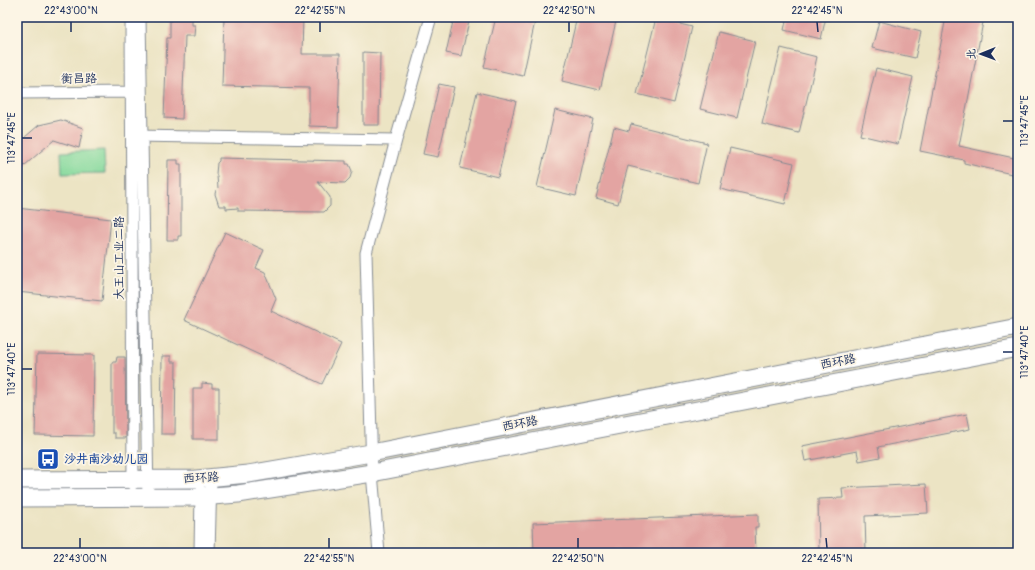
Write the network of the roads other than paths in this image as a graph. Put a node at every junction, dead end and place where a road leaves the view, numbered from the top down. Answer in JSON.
{"nodes":[{"id":1,"x":131,"y":17,"type":"edge"},
{"id":2,"x":140,"y":17,"type":"edge"},
{"id":3,"x":431,"y":17,"type":"edge"},
{"id":4,"x":136,"y":92,"type":"junction"},
{"id":5,"x":17,"y":93,"type":"edge"},
{"id":6,"x":137,"y":136,"type":"junction"},
{"id":7,"x":396,"y":140,"type":"junction"},
{"id":8,"x":1018,"y":327,"type":"edge"},
{"id":9,"x":1018,"y":348,"type":"edge"},
{"id":10,"x":371,"y":453,"type":"junction"},
{"id":11,"x":372,"y":473,"type":"junction"},
{"id":12,"x":206,"y":478,"type":"junction"},
{"id":13,"x":17,"y":480,"type":"edge"},
{"id":14,"x":140,"y":480,"type":"junction"},
{"id":15,"x":206,"y":497,"type":"junction"},
{"id":16,"x":17,"y":498,"type":"edge"},
{"id":17,"x":140,"y":498,"type":"junction"},
{"id":18,"x":200,"y":553,"type":"edge"},
{"id":19,"x":209,"y":553,"type":"edge"},
{"id":20,"x":379,"y":553,"type":"edge"}],
"edges":[{"from":1,"to":4,"type":"street","name":"大王山工业二路"},
{"from":2,"to":4,"type":"street","name":"大王山工业二路"},
{"from":3,"to":7,"type":"street"},
{"from":4,"to":5,"type":"street","name":"衡昌路"},
{"from":4,"to":6,"type":"street","name":"大王山工业二路"},
{"from":6,"to":7,"type":"street"},
{"from":6,"to":14,"type":"street","name":"大王山工业二路"},
{"from":7,"to":10,"type":"street"},
{"from":8,"to":10,"type":"main road","name":"西环路"},
{"from":9,"to":11,"type":"main road","name":"西环路"},
{"from":10,"to":11,"type":"street"},
{"from":10,"to":12,"type":"main road","name":"西环路"},
{"from":11,"to":15,"type":"main road","name":"西环路"},
{"from":11,"to":20,"type":"street"},
{"from":12,"to":14,"type":"main road","name":"西环路"},
{"from":12,"to":15,"type":"street"},
{"from":13,"to":14,"type":"main road","name":"西环路"},
{"from":14,"to":17,"type":"street","name":"大王山工业二路"},
{"from":15,"to":17,"type":"main road","name":"西环路"},
{"from":15,"to":18,"type":"street"},
{"from":15,"to":19,"type":"street"},
{"from":16,"to":17,"type":"main road","name":"西环路"}]}
